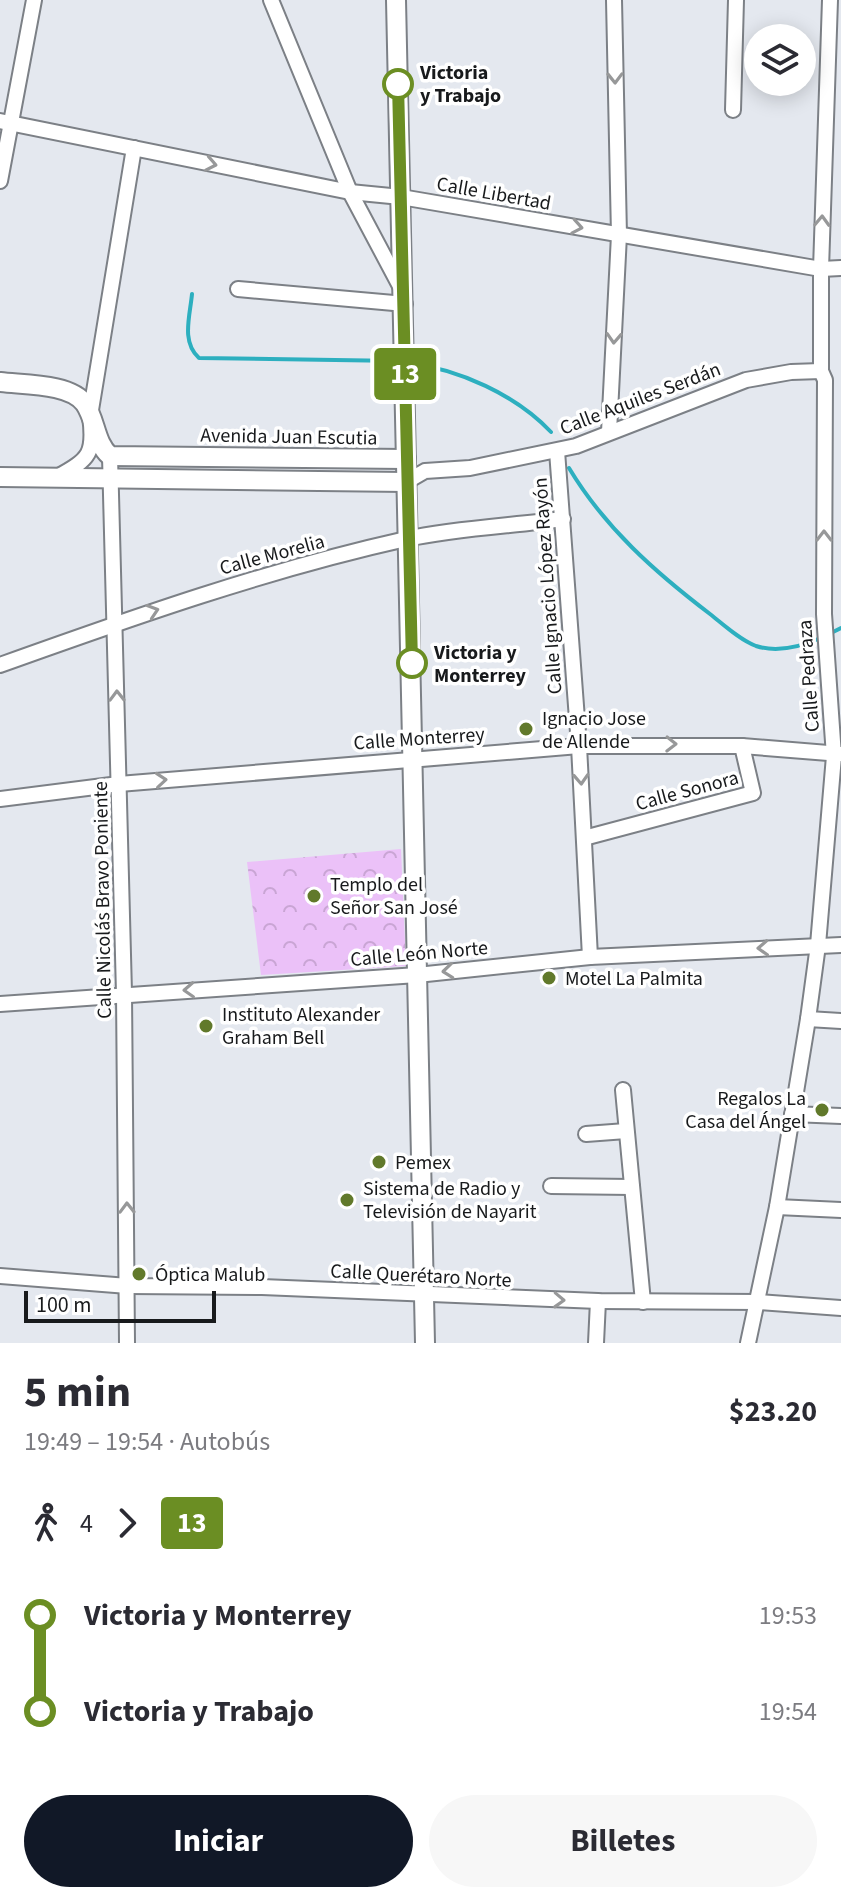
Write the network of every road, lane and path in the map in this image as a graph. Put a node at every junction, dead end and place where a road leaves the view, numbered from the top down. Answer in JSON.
{"nodes":[{"id":1,"x":34,"y":0,"type":"edge"},
{"id":2,"x":271,"y":0,"type":"edge"},
{"id":3,"x":396,"y":0,"type":"edge"},
{"id":4,"x":614,"y":0,"type":"edge"},
{"id":5,"x":736,"y":0,"type":"edge"},
{"id":6,"x":830,"y":0,"type":"edge"},
{"id":7,"x":733,"y":110,"type":"dead end"},
{"id":8,"x":5,"y":122,"type":"edge"},
{"id":9,"x":134,"y":148,"type":"junction"},
{"id":10,"x":0,"y":181,"type":"edge"},
{"id":11,"x":350,"y":192,"type":"junction"},
{"id":12,"x":401,"y":197,"type":"junction"},
{"id":13,"x":619,"y":235,"type":"junction"},
{"id":14,"x":841,"y":268,"type":"edge"},
{"id":15,"x":821,"y":269,"type":"junction"},
{"id":16,"x":238,"y":289,"type":"dead end"},
{"id":17,"x":405,"y":300,"type":"junction"},
{"id":18,"x":823,"y":376,"type":"junction"},
{"id":19,"x":0,"y":382,"type":"edge"},
{"id":20,"x":841,"y":383,"type":"edge"},
{"id":21,"x":90,"y":416,"type":"junction"},
{"id":22,"x":609,"y":432,"type":"junction"},
{"id":23,"x":557,"y":451,"type":"junction"},
{"id":24,"x":110,"y":456,"type":"junction"},
{"id":25,"x":406,"y":459,"type":"junction"},
{"id":26,"x":425,"y":471,"type":"junction"},
{"id":27,"x":0,"y":477,"type":"edge"},
{"id":28,"x":57,"y":477,"type":"junction"},
{"id":29,"x":110,"y":477,"type":"junction"},
{"id":30,"x":406,"y":482,"type":"junction"},
{"id":31,"x":562,"y":512,"type":"junction"},
{"id":32,"x":409,"y":538,"type":"junction"},
{"id":33,"x":116,"y":623,"type":"junction"},
{"id":34,"x":0,"y":665,"type":"edge"},
{"id":35,"x":579,"y":746,"type":"junction"},
{"id":36,"x":742,"y":746,"type":"junction"},
{"id":37,"x":839,"y":753,"type":"edge"},
{"id":38,"x":414,"y":758,"type":"junction"},
{"id":39,"x":119,"y":784,"type":"junction"},
{"id":40,"x":0,"y":799,"type":"edge"},
{"id":41,"x":584,"y":838,"type":"junction"},
{"id":42,"x":818,"y":945,"type":"junction"},
{"id":43,"x":841,"y":945,"type":"edge"},
{"id":44,"x":590,"y":957,"type":"junction"},
{"id":45,"x":417,"y":975,"type":"junction"},
{"id":46,"x":124,"y":993,"type":"junction"},
{"id":47,"x":0,"y":1004,"type":"edge"},
{"id":48,"x":808,"y":1019,"type":"junction"},
{"id":49,"x":841,"y":1021,"type":"edge"},
{"id":50,"x":623,"y":1090,"type":"dead end"},
{"id":51,"x":792,"y":1114,"type":"junction"},
{"id":52,"x":841,"y":1116,"type":"edge"},
{"id":53,"x":626,"y":1131,"type":"junction"},
{"id":54,"x":586,"y":1134,"type":"dead end"},
{"id":55,"x":551,"y":1186,"type":"dead end"},
{"id":56,"x":632,"y":1187,"type":"junction"},
{"id":57,"x":777,"y":1207,"type":"junction"},
{"id":58,"x":841,"y":1210,"type":"edge"},
{"id":59,"x":0,"y":1276,"type":"edge"},
{"id":60,"x":128,"y":1286,"type":"junction"},
{"id":61,"x":425,"y":1296,"type":"junction"},
{"id":62,"x":598,"y":1301,"type":"junction"},
{"id":63,"x":643,"y":1302,"type":"junction"},
{"id":64,"x":759,"y":1302,"type":"junction"},
{"id":65,"x":841,"y":1308,"type":"edge"},
{"id":66,"x":127,"y":1343,"type":"edge"},
{"id":67,"x":425,"y":1343,"type":"edge"},
{"id":68,"x":596,"y":1343,"type":"edge"},
{"id":69,"x":748,"y":1343,"type":"edge"}],
"edges":[{"from":1,"to":8,"type":"street"},
{"from":2,"to":11,"type":"street"},
{"from":3,"to":12,"type":"main road"},
{"from":4,"to":13,"type":"street","one_way":true},
{"from":5,"to":7,"type":"street"},
{"from":15,"to":6,"type":"street","name":"Calle Pedraza","one_way":true},
{"from":8,"to":9,"type":"street","name":"Calle Libertad"},
{"from":8,"to":10,"type":"street"},
{"from":9,"to":11,"type":"street","name":"Calle Libertad","one_way":true},
{"from":9,"to":21,"type":"street"},
{"from":11,"to":12,"type":"street","name":"Calle Libertad"},
{"from":11,"to":17,"type":"street"},
{"from":12,"to":13,"type":"street","name":"Calle Libertad","one_way":true},
{"from":12,"to":17,"type":"main road"},
{"from":13,"to":15,"type":"street","name":"Calle Libertad"},
{"from":13,"to":22,"type":"street","one_way":true},
{"from":14,"to":15,"type":"street","name":"Calle Libertad"},
{"from":15,"to":18,"type":"street","name":"Calle Pedraza"},
{"from":16,"to":17,"type":"street"},
{"from":17,"to":25,"type":"main road"},
{"from":18,"to":20,"type":"street","name":"Calle Aquiles Serdán"},
{"from":18,"to":22,"type":"street","name":"Calle Aquiles Serdán"},
{"from":37,"to":18,"type":"street","name":"Calle Pedraza","one_way":true},
{"from":19,"to":21,"type":"main road"},
{"from":21,"to":24,"type":"main road"},
{"from":21,"to":28,"type":"street"},
{"from":22,"to":23,"type":"street","name":"Calle Aquiles Serdán"},
{"from":23,"to":26,"type":"street","name":"Calle Aquiles Serdán"},
{"from":23,"to":31,"type":"street","name":"Calle Ignacio López Rayón"},
{"from":24,"to":25,"type":"main road","name":"Avenida Juan Escutia"},
{"from":24,"to":29,"type":"street","name":"Calle Nicolás Bravo Poniente"},
{"from":25,"to":26,"type":"street"},
{"from":25,"to":30,"type":"main road"},
{"from":26,"to":30,"type":"street"},
{"from":27,"to":28,"type":"main road"},
{"from":28,"to":29,"type":"main road"},
{"from":29,"to":30,"type":"main road"},
{"from":29,"to":33,"type":"street","name":"Calle Nicolás Bravo Poniente"},
{"from":30,"to":32,"type":"main road"},
{"from":31,"to":32,"type":"street","name":"Calle Morelia"},
{"from":31,"to":35,"type":"street","name":"Calle Ignacio López Rayón"},
{"from":33,"to":32,"type":"street","name":"Calle Morelia","one_way":true},
{"from":32,"to":38,"type":"main road"},
{"from":33,"to":34,"type":"street","name":"Calle Morelia"},
{"from":39,"to":33,"type":"street","name":"Calle Nicolás Bravo Poniente","one_way":true},
{"from":35,"to":36,"type":"street","name":"Calle Monterrey","one_way":true},
{"from":35,"to":38,"type":"street","name":"Calle Monterrey"},
{"from":35,"to":41,"type":"street","name":"Calle Ignacio López Rayón","one_way":true},
{"from":36,"to":37,"type":"street","name":"Calle Monterrey"},
{"from":36,"to":41,"type":"street","name":"Calle Sonora"},
{"from":37,"to":42,"type":"street","name":"Calle Pedraza"},
{"from":39,"to":38,"type":"street","name":"Calle Monterrey","one_way":true},
{"from":38,"to":45,"type":"main road"},
{"from":39,"to":40,"type":"street","name":"Calle Monterrey"},
{"from":39,"to":46,"type":"street","name":"Calle Nicolás Bravo Poniente"},
{"from":41,"to":44,"type":"street","name":"Calle Ignacio López Rayón"},
{"from":42,"to":43,"type":"street","name":"Calle León Norte"},
{"from":42,"to":44,"type":"street","name":"Calle León Norte","one_way":true},
{"from":42,"to":48,"type":"street","name":"Calle Pedraza"},
{"from":44,"to":45,"type":"street","name":"Calle León Norte","one_way":true},
{"from":45,"to":46,"type":"street","name":"Calle León Norte","one_way":true},
{"from":45,"to":61,"type":"main road"},
{"from":46,"to":47,"type":"street","name":"Calle León Norte"},
{"from":60,"to":46,"type":"street","name":"Calle Nicolás Bravo Poniente","one_way":true},
{"from":48,"to":49,"type":"street"},
{"from":48,"to":51,"type":"street","name":"Calle Pedraza"},
{"from":50,"to":53,"type":"street"},
{"from":51,"to":52,"type":"street"},
{"from":51,"to":57,"type":"street","name":"Calle Pedraza"},
{"from":53,"to":54,"type":"street"},
{"from":53,"to":56,"type":"street"},
{"from":55,"to":56,"type":"street"},
{"from":56,"to":63,"type":"street"},
{"from":57,"to":58,"type":"street"},
{"from":57,"to":64,"type":"street","name":"Calle Pedraza"},
{"from":59,"to":60,"type":"street","name":"Calle Querétaro Norte"},
{"from":60,"to":61,"type":"street","name":"Calle Querétaro Norte"},
{"from":60,"to":66,"type":"street","name":"Calle Nicolás Bravo Poniente"},
{"from":61,"to":62,"type":"street","name":"Calle Querétaro Norte","one_way":true},
{"from":61,"to":67,"type":"main road"},
{"from":62,"to":63,"type":"street","name":"Calle Querétaro Norte"},
{"from":62,"to":68,"type":"street"},
{"from":63,"to":64,"type":"street","name":"Calle Querétaro Norte"},
{"from":64,"to":65,"type":"street","name":"Calle Querétaro Norte"},
{"from":64,"to":69,"type":"street","name":"Calle Pedraza"}]}
